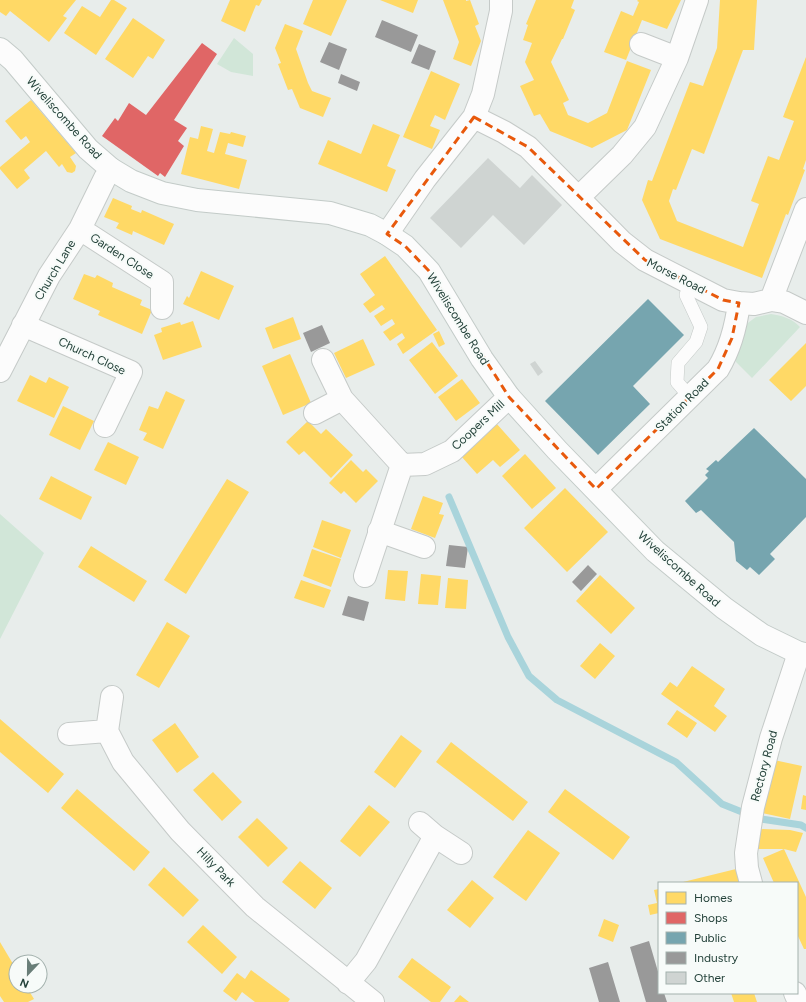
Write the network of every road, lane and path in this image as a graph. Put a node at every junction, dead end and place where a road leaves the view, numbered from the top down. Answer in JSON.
{"nodes":[{"id":1,"x":501,"y":0,"type":"edge"},
{"id":2,"x":698,"y":0,"type":"edge"},
{"id":3,"x":641,"y":44,"type":"dead end"},
{"id":4,"x":0,"y":50,"type":"edge"},
{"id":5,"x":677,"y":58,"type":"junction"},
{"id":6,"x":474,"y":117,"type":"junction"},
{"id":7,"x":111,"y":169,"type":"junction"},
{"id":8,"x":579,"y":197,"type":"junction"},
{"id":9,"x":806,"y":209,"type":"edge"},
{"id":10,"x":80,"y":229,"type":"junction"},
{"id":11,"x":387,"y":234,"type":"junction"},
{"id":12,"x":690,"y":283,"type":"junction"},
{"id":13,"x":771,"y":300,"type":"junction"},
{"id":14,"x":739,"y":304,"type":"junction"},
{"id":15,"x":162,"y":308,"type":"dead end"},
{"id":16,"x":806,"y":313,"type":"edge"},
{"id":17,"x":23,"y":325,"type":"junction"},
{"id":18,"x":323,"y":360,"type":"dead end"},
{"id":19,"x":0,"y":371,"type":"edge"},
{"id":20,"x":509,"y":397,"type":"junction"},
{"id":21,"x":690,"y":397,"type":"junction"},
{"id":22,"x":342,"y":399,"type":"junction"},
{"id":23,"x":315,"y":413,"type":"dead end"},
{"id":24,"x":105,"y":426,"type":"dead end"},
{"id":25,"x":402,"y":465,"type":"junction"},
{"id":26,"x":596,"y":489,"type":"junction"},
{"id":27,"x":379,"y":531,"type":"junction"},
{"id":28,"x":424,"y":547,"type":"dead end"},
{"id":29,"x":365,"y":576,"type":"dead end"},
{"id":30,"x":802,"y":653,"type":"edge"},
{"id":31,"x":112,"y":697,"type":"dead end"},
{"id":32,"x":107,"y":730,"type":"junction"},
{"id":33,"x":69,"y":734,"type":"dead end"},
{"id":34,"x":462,"y":853,"type":"dead end"},
{"id":35,"x":751,"y":882,"type":"edge"},
{"id":36,"x":348,"y":983,"type":"junction"},
{"id":37,"x":373,"y":1002,"type":"edge"}],
"edges":[{"from":1,"to":6,"type":"street"},
{"from":2,"to":5,"type":"street"},
{"from":3,"to":5,"type":"street"},
{"from":4,"to":7,"type":"street","name":"Wiveliscombe Road"},
{"from":5,"to":8,"type":"street"},
{"from":6,"to":8,"type":"street","name":"Morse Road"},
{"from":6,"to":11,"type":"street"},
{"from":7,"to":10,"type":"street","name":"Church Lane"},
{"from":7,"to":11,"type":"street","name":"Wiveliscombe Road"},
{"from":8,"to":12,"type":"street","name":"Morse Road"},
{"from":9,"to":13,"type":"street"},
{"from":10,"to":15,"type":"street","name":"Garden Close"},
{"from":10,"to":17,"type":"street","name":"Church Lane"},
{"from":11,"to":20,"type":"street","name":"Wiveliscombe Road"},
{"from":12,"to":14,"type":"street","name":"Morse Road"},
{"from":12,"to":21,"type":"lane"},
{"from":13,"to":14,"type":"street","name":"Morse Road"},
{"from":13,"to":16,"type":"street"},
{"from":14,"to":21,"type":"street","name":"Station Road"},
{"from":17,"to":19,"type":"street","name":"Church Lane"},
{"from":17,"to":24,"type":"street","name":"Church Close"},
{"from":18,"to":22,"type":"street"},
{"from":20,"to":25,"type":"street","name":"Coopers Mill"},
{"from":20,"to":26,"type":"street","name":"Wiveliscombe Road"},
{"from":21,"to":26,"type":"street","name":"Station Road"},
{"from":22,"to":23,"type":"street"},
{"from":22,"to":25,"type":"street"},
{"from":25,"to":27,"type":"street"},
{"from":26,"to":30,"type":"street","name":"Wiveliscombe Road"},
{"from":27,"to":28,"type":"street"},
{"from":27,"to":29,"type":"street"},
{"from":30,"to":35,"type":"street","name":"Rectory Road"},
{"from":31,"to":32,"type":"street"},
{"from":32,"to":33,"type":"street"},
{"from":32,"to":36,"type":"street","name":"Hilly Park"},
{"from":34,"to":36,"type":"street"},
{"from":36,"to":37,"type":"street","name":"Hilly Park"}]}
